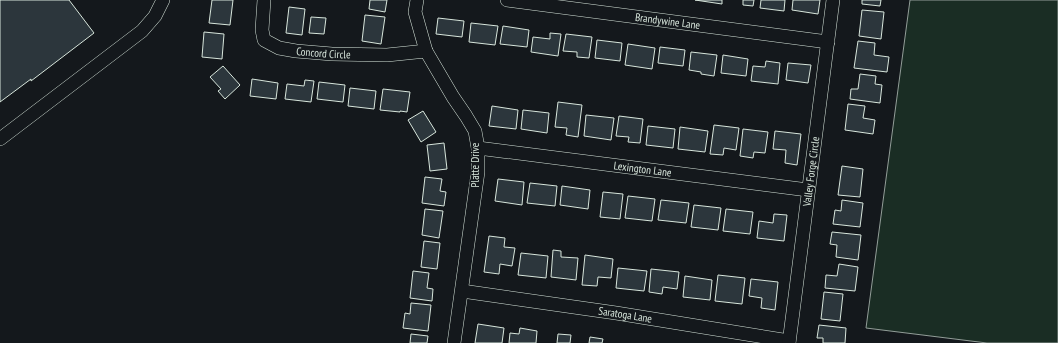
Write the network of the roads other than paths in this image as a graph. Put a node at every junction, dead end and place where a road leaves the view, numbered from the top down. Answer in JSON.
{"nodes":[{"id":1,"x":162,"y":0,"type":"edge"},
{"id":2,"x":264,"y":0,"type":"edge"},
{"id":3,"x":416,"y":0,"type":"edge"},
{"id":4,"x":507,"y":0,"type":"edge"},
{"id":5,"x":833,"y":0,"type":"edge"},
{"id":6,"x":828,"y":42,"type":"junction"},
{"id":7,"x":426,"y":51,"type":"junction"},
{"id":8,"x":0,"y":140,"type":"edge"},
{"id":9,"x":478,"y":148,"type":"junction"},
{"id":10,"x":808,"y":190,"type":"junction"},
{"id":11,"x":462,"y":291,"type":"junction"},
{"id":12,"x":789,"y":342,"type":"edge"},
{"id":13,"x":454,"y":343,"type":"edge"}],
"edges":[{"from":1,"to":8,"type":"street"},
{"from":2,"to":7,"type":"street","name":"Concord Circle"},
{"from":3,"to":7,"type":"street","name":"Platte Drive"},
{"from":4,"to":6,"type":"street","name":"Brandywine Lane"},
{"from":5,"to":6,"type":"street","name":"Valley Forge Circle"},
{"from":6,"to":10,"type":"street","name":"Valley Forge Circle"},
{"from":7,"to":9,"type":"street","name":"Platte Drive"},
{"from":9,"to":10,"type":"street","name":"Lexington Lane"},
{"from":9,"to":11,"type":"street","name":"Platte Drive"},
{"from":10,"to":12,"type":"street","name":"Valley Forge Circle"},
{"from":11,"to":12,"type":"street","name":"Saratoga Lane"},
{"from":11,"to":13,"type":"street","name":"Platte Drive"}]}
